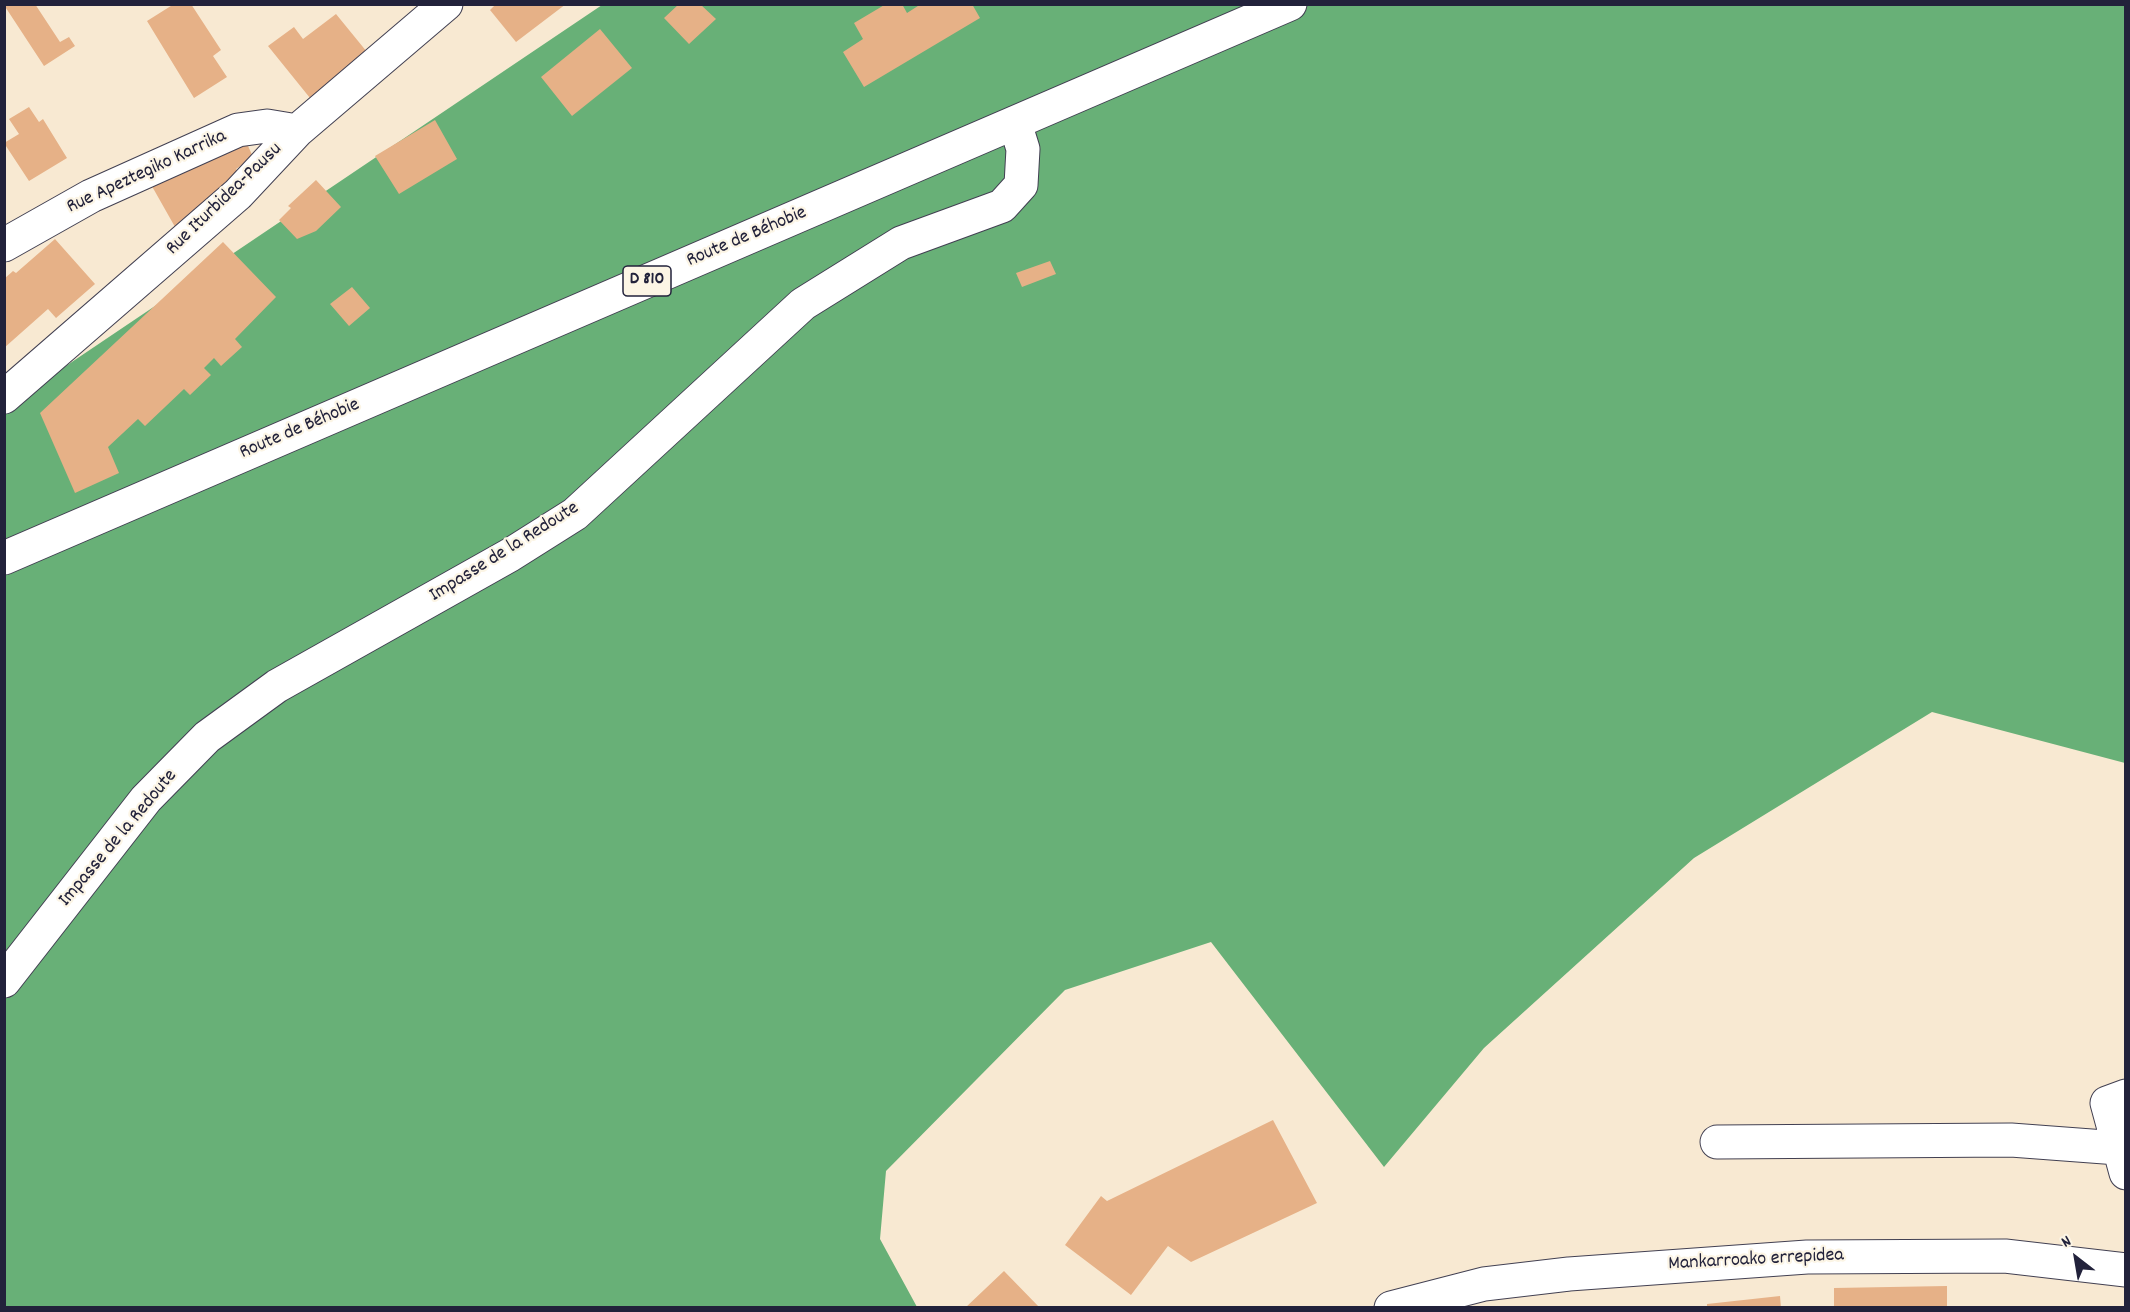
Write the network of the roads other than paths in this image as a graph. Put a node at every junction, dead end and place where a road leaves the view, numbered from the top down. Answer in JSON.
{"nodes":[{"id":1,"x":446,"y":4,"type":"edge"},
{"id":2,"x":1290,"y":4,"type":"edge"},
{"id":3,"x":1015,"y":123,"type":"junction"},
{"id":4,"x":297,"y":131,"type":"junction"},
{"id":5,"x":4,"y":245,"type":"edge"},
{"id":6,"x":4,"y":397,"type":"edge"},
{"id":7,"x":4,"y":558,"type":"edge"},
{"id":8,"x":4,"y":981,"type":"edge"},
{"id":9,"x":2126,"y":1095,"type":"edge"},
{"id":10,"x":1717,"y":1142,"type":"dead end"},
{"id":11,"x":2122,"y":1161,"type":"edge"},
{"id":12,"x":2126,"y":1270,"type":"edge"},
{"id":13,"x":1390,"y":1308,"type":"edge"}],
"edges":[{"from":1,"to":4,"type":"street","name":"Rue Iturbidea-Pausu"},
{"from":2,"to":3,"type":"street","name":"Route de Béhobie","number":"D 810"},
{"from":3,"to":7,"type":"street","name":"Route de Béhobie","number":"D 810"},
{"from":3,"to":8,"type":"street","name":"Impasse de la Redoute"},
{"from":4,"to":5,"type":"street","name":"Rue Apeztegiko Karrika"},
{"from":4,"to":6,"type":"street","name":"Rue Iturbidea-Pausu"},
{"from":9,"to":11,"type":"street"},
{"from":10,"to":11,"type":"street"},
{"from":12,"to":13,"type":"street","name":"Mankarroako errepidea"}]}
